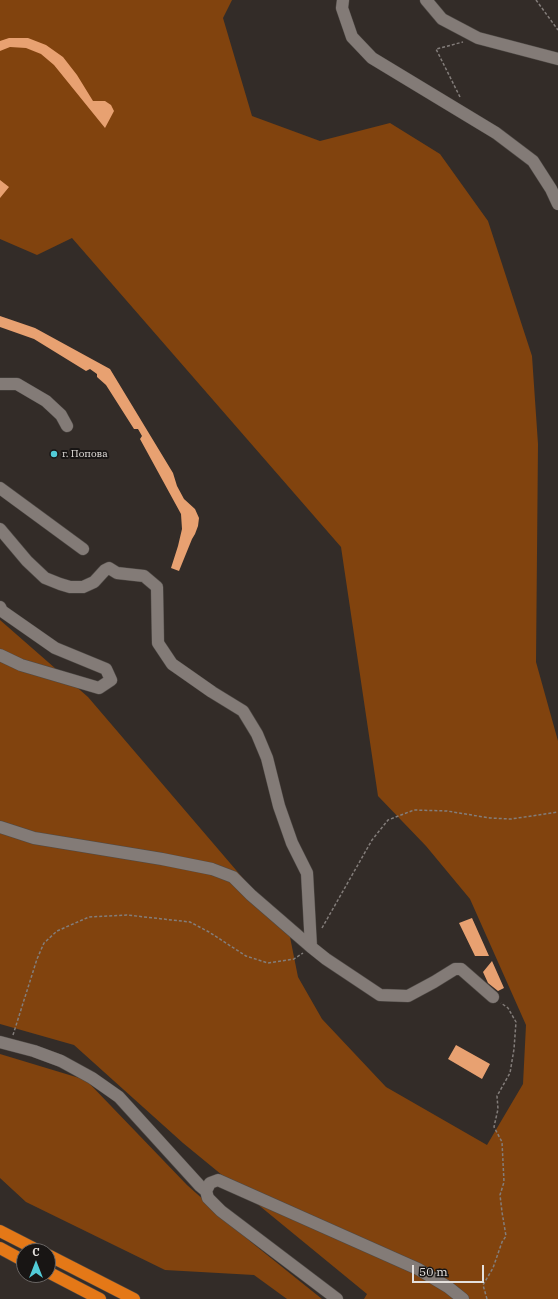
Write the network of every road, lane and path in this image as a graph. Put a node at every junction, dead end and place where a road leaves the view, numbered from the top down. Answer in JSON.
{"nodes":[{"id":1,"x":343,"y":0,"type":"edge"},
{"id":2,"x":426,"y":0,"type":"edge"},
{"id":3,"x":536,"y":0,"type":"edge"},
{"id":4,"x":558,"y":30,"type":"edge"},
{"id":5,"x":478,"y":38,"type":"junction"},
{"id":6,"x":558,"y":59,"type":"edge"},
{"id":7,"x":469,"y":117,"type":"junction"},
{"id":8,"x":558,"y":204,"type":"edge"},
{"id":9,"x":0,"y":384,"type":"edge"},
{"id":10,"x":67,"y":426,"type":"dead end"},
{"id":11,"x":0,"y":488,"type":"edge"},
{"id":12,"x":0,"y":529,"type":"edge"},
{"id":13,"x":83,"y":549,"type":"dead end"},
{"id":14,"x":0,"y":607,"type":"edge"},
{"id":15,"x":0,"y":655,"type":"edge"},
{"id":16,"x":558,"y":812,"type":"edge"},
{"id":17,"x":0,"y":827,"type":"edge"},
{"id":18,"x":311,"y":947,"type":"junction"},
{"id":19,"x":494,"y":997,"type":"joint"},
{"id":20,"x":5,"y":1043,"type":"edge"},
{"id":21,"x":206,"y":1191,"type":"junction"},
{"id":22,"x":0,"y":1231,"type":"edge"},
{"id":23,"x":23,"y":1243,"type":"edge"},
{"id":24,"x":0,"y":1248,"type":"edge"},
{"id":25,"x":16,"y":1256,"type":"edge"},
{"id":26,"x":56,"y":1259,"type":"edge"},
{"id":27,"x":56,"y":1276,"type":"edge"},
{"id":28,"x":100,"y":1299,"type":"edge"},
{"id":29,"x":134,"y":1299,"type":"edge"},
{"id":30,"x":337,"y":1299,"type":"edge"},
{"id":31,"x":463,"y":1299,"type":"edge"},
{"id":32,"x":487,"y":1299,"type":"edge"}],
"edges":[{"from":1,"to":7,"type":"street"},
{"from":2,"to":5,"type":"street"},
{"from":3,"to":4,"type":"path"},
{"from":5,"to":6,"type":"street"},
{"from":5,"to":7,"type":"path"},
{"from":7,"to":8,"type":"street"},
{"from":9,"to":10,"type":"street"},
{"from":11,"to":13,"type":"street"},
{"from":12,"to":18,"type":"street"},
{"from":14,"to":15,"type":"street"},
{"from":16,"to":18,"type":"path"},
{"from":17,"to":18,"type":"street"},
{"from":18,"to":19,"type":"street"},
{"from":18,"to":20,"type":"path"},
{"from":19,"to":32,"type":"path"},
{"from":20,"to":21,"type":"street"},
{"from":21,"to":30,"type":"street"},
{"from":21,"to":31,"type":"street"},
{"from":22,"to":23,"type":"highway"},
{"from":24,"to":25,"type":"highway"},
{"from":26,"to":29,"type":"highway"},
{"from":27,"to":28,"type":"highway"}]}
